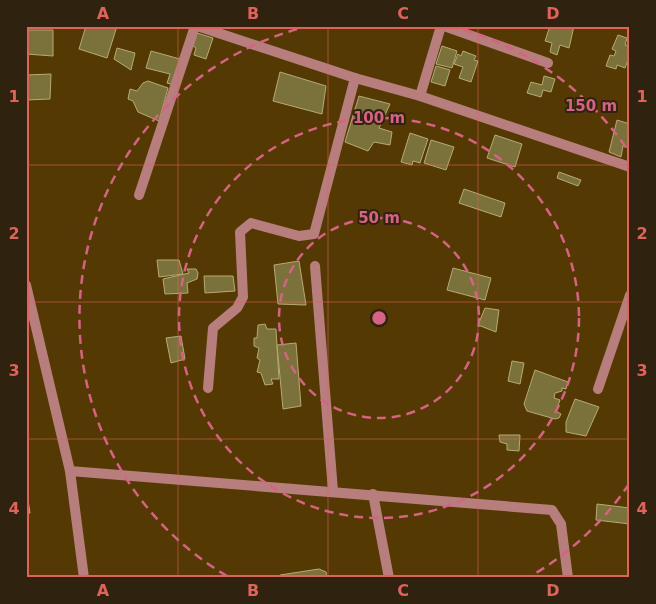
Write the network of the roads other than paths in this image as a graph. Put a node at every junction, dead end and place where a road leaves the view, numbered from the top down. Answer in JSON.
{"nodes":[{"id":1,"x":196,"y":26,"type":"edge"},
{"id":2,"x":442,"y":26,"type":"edge"},
{"id":3,"x":548,"y":63,"type":"dead end"},
{"id":4,"x":355,"y":78,"type":"junction"},
{"id":5,"x":420,"y":96,"type":"junction"},
{"id":6,"x":630,"y":167,"type":"edge"},
{"id":7,"x":139,"y":195,"type":"dead end"},
{"id":8,"x":315,"y":266,"type":"dead end"},
{"id":9,"x":26,"y":285,"type":"edge"},
{"id":10,"x":630,"y":295,"type":"edge"},
{"id":11,"x":208,"y":388,"type":"dead end"},
{"id":12,"x":598,"y":389,"type":"dead end"},
{"id":13,"x":70,"y":471,"type":"junction"},
{"id":14,"x":333,"y":491,"type":"junction"},
{"id":15,"x":373,"y":494,"type":"junction"},
{"id":16,"x":84,"y":578,"type":"edge"},
{"id":17,"x":389,"y":578,"type":"edge"},
{"id":18,"x":568,"y":578,"type":"edge"}],
"edges":[{"from":1,"to":4,"type":"street"},
{"from":1,"to":7,"type":"street"},
{"from":2,"to":3,"type":"street"},
{"from":2,"to":5,"type":"street"},
{"from":4,"to":5,"type":"street"},
{"from":4,"to":11,"type":"street"},
{"from":5,"to":6,"type":"street"},
{"from":8,"to":14,"type":"street"},
{"from":9,"to":13,"type":"street"},
{"from":10,"to":12,"type":"street"},
{"from":13,"to":14,"type":"street"},
{"from":13,"to":16,"type":"street"},
{"from":14,"to":15,"type":"street"},
{"from":15,"to":17,"type":"street"},
{"from":15,"to":18,"type":"street"}]}
